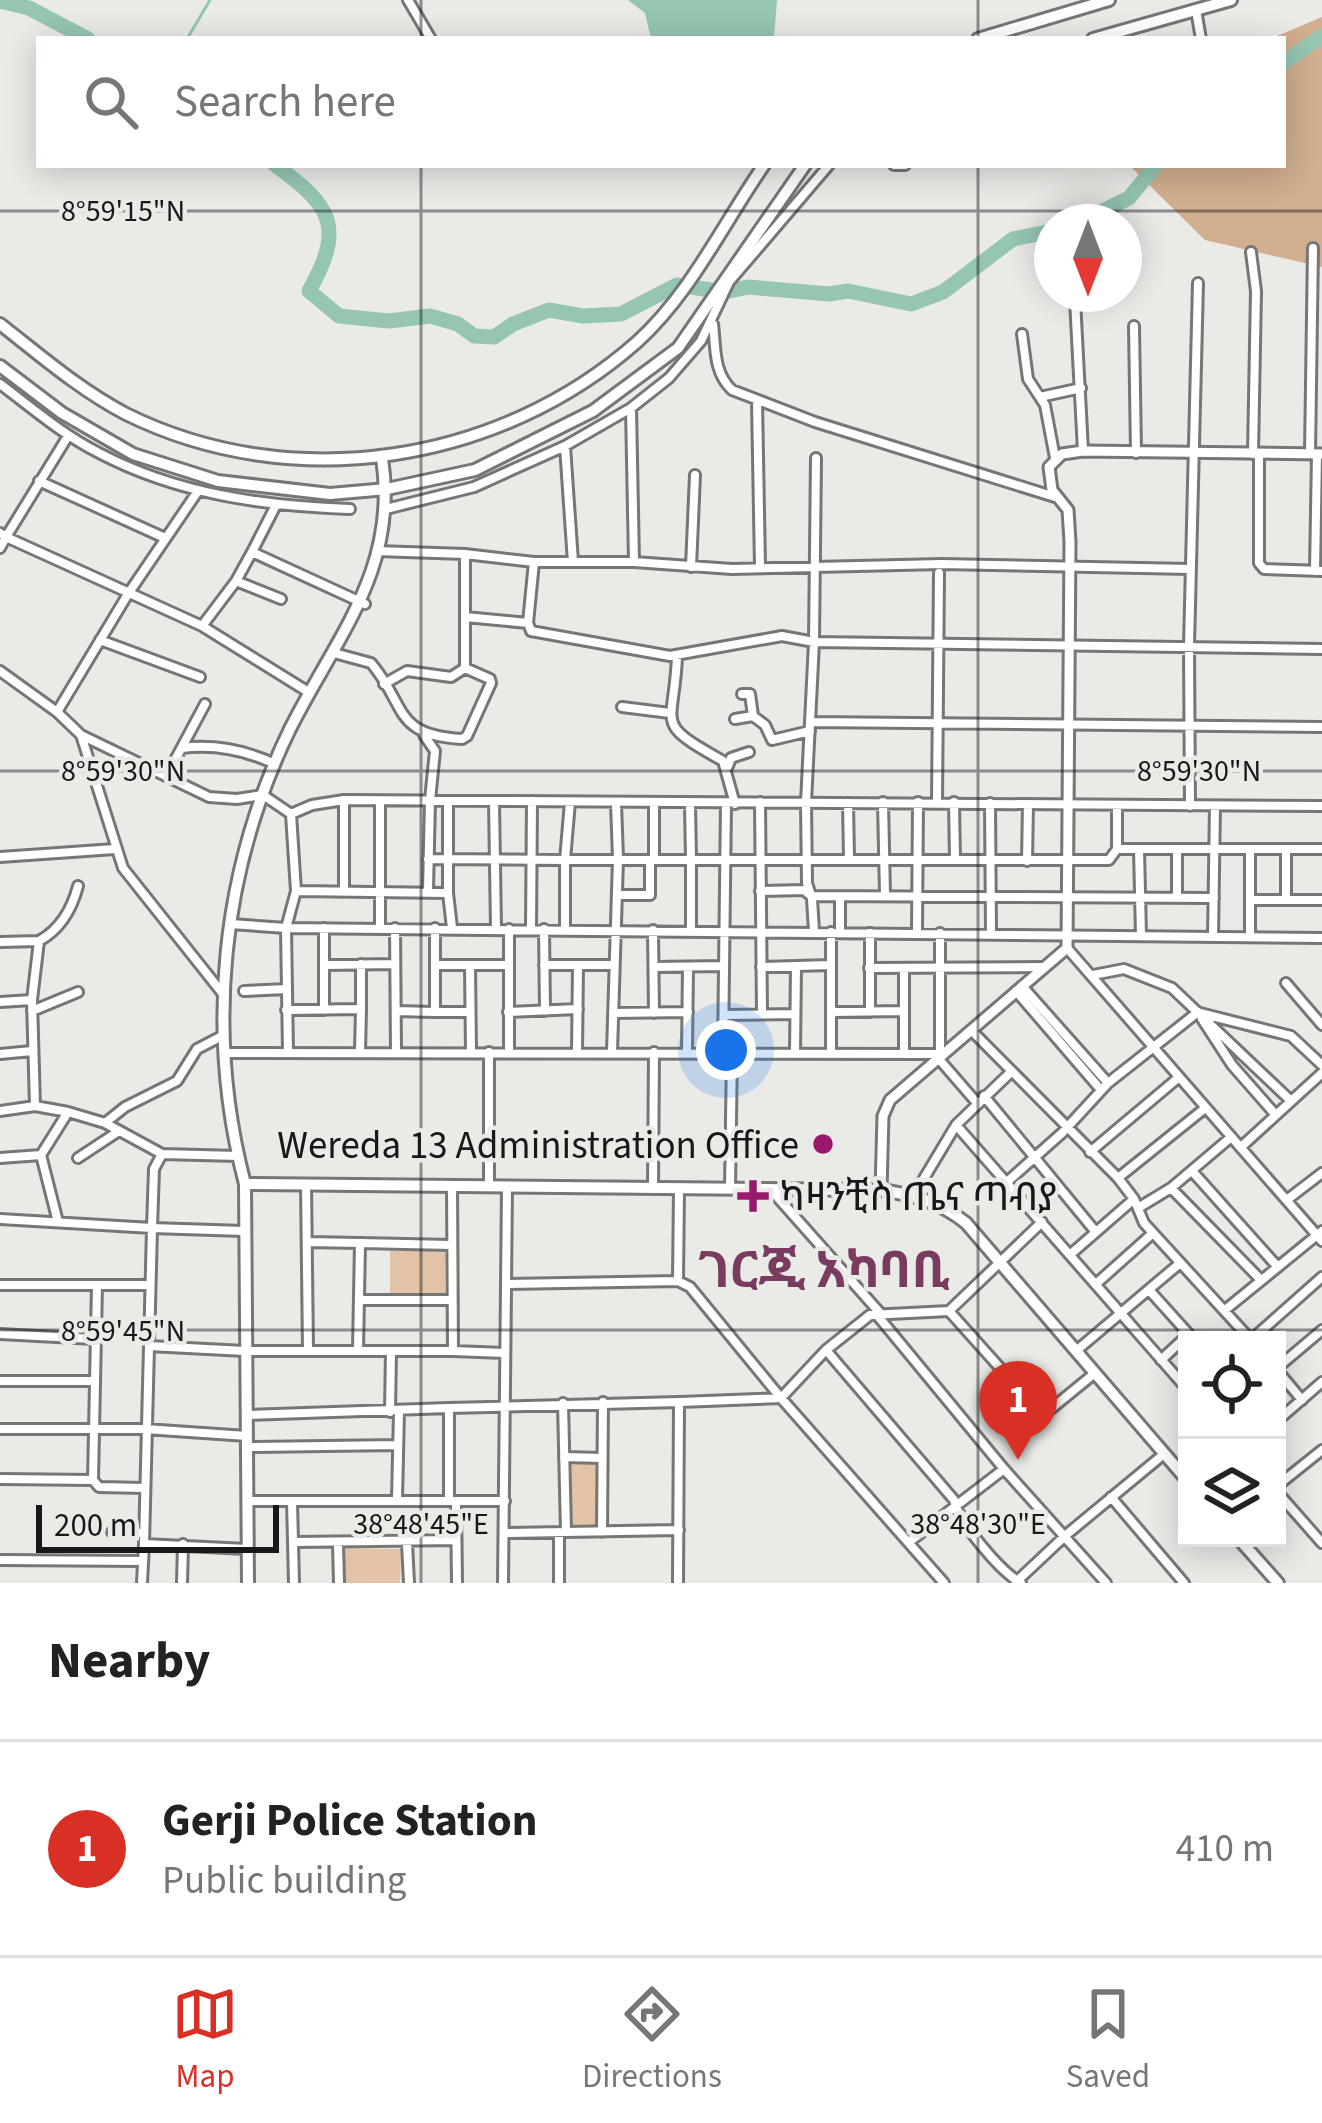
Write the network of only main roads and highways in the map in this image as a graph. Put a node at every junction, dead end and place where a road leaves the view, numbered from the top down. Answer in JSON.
{"nodes":[{"id":1,"x":1109,"y":0,"type":"edge"},
{"id":2,"x":1231,"y":0,"type":"edge"},
{"id":3,"x":988,"y":36,"type":"edge"},
{"id":4,"x":1104,"y":36,"type":"edge"},
{"id":5,"x":762,"y":168,"type":"edge"},
{"id":6,"x":803,"y":168,"type":"edge"},
{"id":7,"x":0,"y":324,"type":"edge"},
{"id":8,"x":0,"y":366,"type":"edge"},
{"id":9,"x":382,"y":458,"type":"junction"},
{"id":10,"x":387,"y":489,"type":"junction"},
{"id":11,"x":245,"y":1184,"type":"junction"},
{"id":12,"x":1178,"y":1470,"type":"edge"},
{"id":13,"x":1246,"y":1547,"type":"edge"},
{"id":14,"x":248,"y":1583,"type":"edge"},
{"id":15,"x":1278,"y":1583,"type":"edge"}],
"edges":[{"from":1,"to":3,"type":"main road"},
{"from":2,"to":4,"type":"main road"},
{"from":5,"to":9,"type":"main road"},
{"from":6,"to":10,"type":"main road"},
{"from":7,"to":9,"type":"main road"},
{"from":8,"to":10,"type":"main road"},
{"from":9,"to":10,"type":"main road"},
{"from":10,"to":11,"type":"main road"},
{"from":11,"to":12,"type":"main road"},
{"from":11,"to":14,"type":"main road"},
{"from":13,"to":15,"type":"main road"}]}
